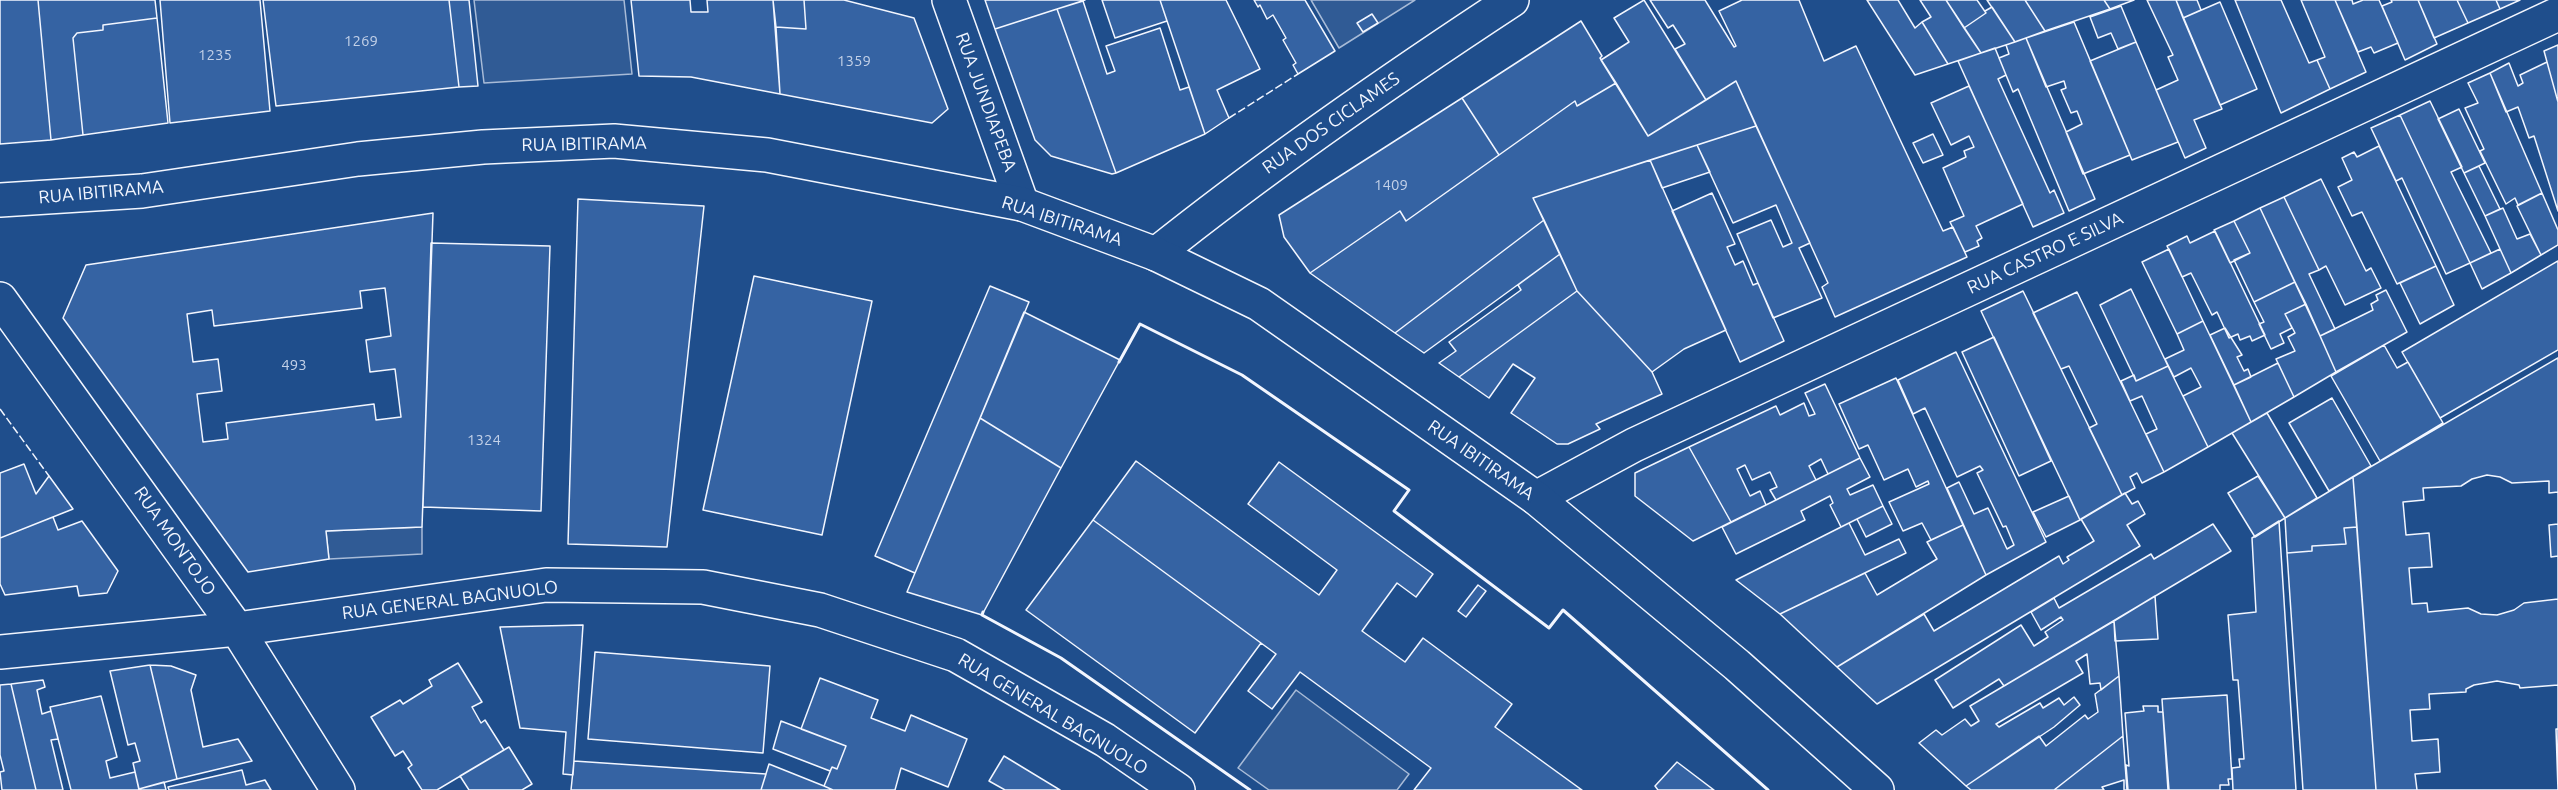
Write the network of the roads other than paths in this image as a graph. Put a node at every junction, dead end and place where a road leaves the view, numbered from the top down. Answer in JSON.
{"nodes":[{"id":1,"x":949,"y":0,"type":"edge"},
{"id":2,"x":1512,"y":0,"type":"edge"},
{"id":3,"x":2558,"y":14,"type":"edge"},
{"id":4,"x":0,"y":201,"type":"edge"},
{"id":5,"x":1022,"y":204,"type":"junction"},
{"id":6,"x":1156,"y":254,"type":"junction"},
{"id":7,"x":0,"y":299,"type":"edge"},
{"id":8,"x":1536,"y":498,"type":"junction"},
{"id":9,"x":237,"y":629,"type":"junction"},
{"id":10,"x":0,"y":652,"type":"edge"},
{"id":11,"x":338,"y":790,"type":"edge"},
{"id":12,"x":1178,"y":790,"type":"edge"},
{"id":13,"x":1877,"y":790,"type":"edge"}],
"edges":[{"from":1,"to":5,"type":"street","name":"RUA JUNDIAPEBA"},
{"from":2,"to":6,"type":"street","name":"RUA DOS CICLAMES"},
{"from":3,"to":8,"type":"street","name":"RUA CASTRO E SILVA"},
{"from":4,"to":5,"type":"street","name":"RUA IBITIRAMA"},
{"from":5,"to":6,"type":"street","name":"RUA IBITIRAMA"},
{"from":6,"to":8,"type":"street","name":"RUA IBITIRAMA"},
{"from":7,"to":9,"type":"street","name":"RUA MONTOJO"},
{"from":8,"to":13,"type":"street","name":"RUA IBITIRAMA"},
{"from":9,"to":10,"type":"street","name":"RUA GENERAL BAGNUOLO"},
{"from":9,"to":11,"type":"street","name":"RUA MONTOJO"},
{"from":9,"to":12,"type":"street","name":"RUA GENERAL BAGNUOLO"}]}
